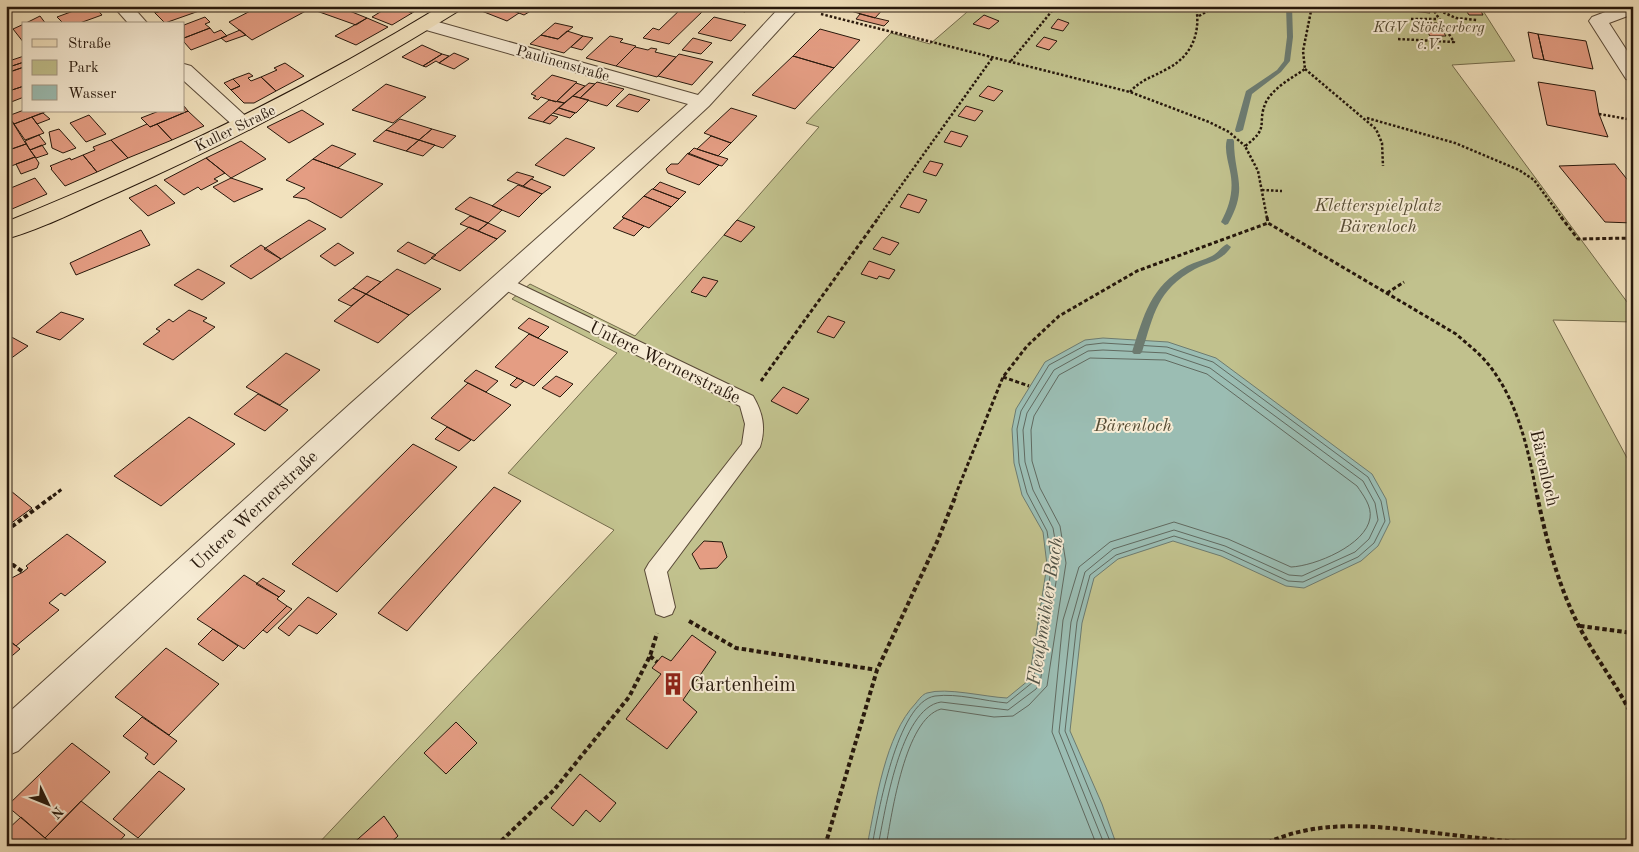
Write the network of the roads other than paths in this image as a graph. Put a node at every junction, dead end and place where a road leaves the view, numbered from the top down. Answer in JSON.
{"nodes":[{"id":1,"x":122,"y":6,"type":"edge"},
{"id":2,"x":454,"y":6,"type":"edge"},
{"id":3,"x":798,"y":6,"type":"edge"},
{"id":4,"x":1633,"y":8,"type":"edge"},
{"id":5,"x":137,"y":22,"type":"edge"},
{"id":6,"x":425,"y":24,"type":"junction"},
{"id":7,"x":185,"y":71,"type":"edge"},
{"id":8,"x":1633,"y":75,"type":"edge"},
{"id":9,"x":702,"y":102,"type":"junction"},
{"id":10,"x":244,"y":125,"type":"junction"},
{"id":11,"x":6,"y":231,"type":"edge"},
{"id":12,"x":503,"y":282,"type":"junction"},
{"id":13,"x":664,"y":607,"type":"road end"},
{"id":14,"x":6,"y":740,"type":"edge"}],
"edges":[{"from":1,"to":5,"type":"street"},
{"from":2,"to":6,"type":"main road","name":"Kuller Straße"},
{"from":3,"to":9,"type":"street","name":"Untere Wernerstraße"},
{"from":4,"to":8,"type":"street"},
{"from":6,"to":9,"type":"street","name":"Paulinenstraße"},
{"from":6,"to":10,"type":"main road","name":"Kuller Straße"},
{"from":7,"to":10,"type":"street"},
{"from":9,"to":12,"type":"street","name":"Untere Wernerstraße"},
{"from":10,"to":11,"type":"main road","name":"Kuller Straße"},
{"from":12,"to":13,"type":"lane","name":"Untere Wernerstraße"},
{"from":12,"to":14,"type":"street","name":"Untere Wernerstraße"}]}
